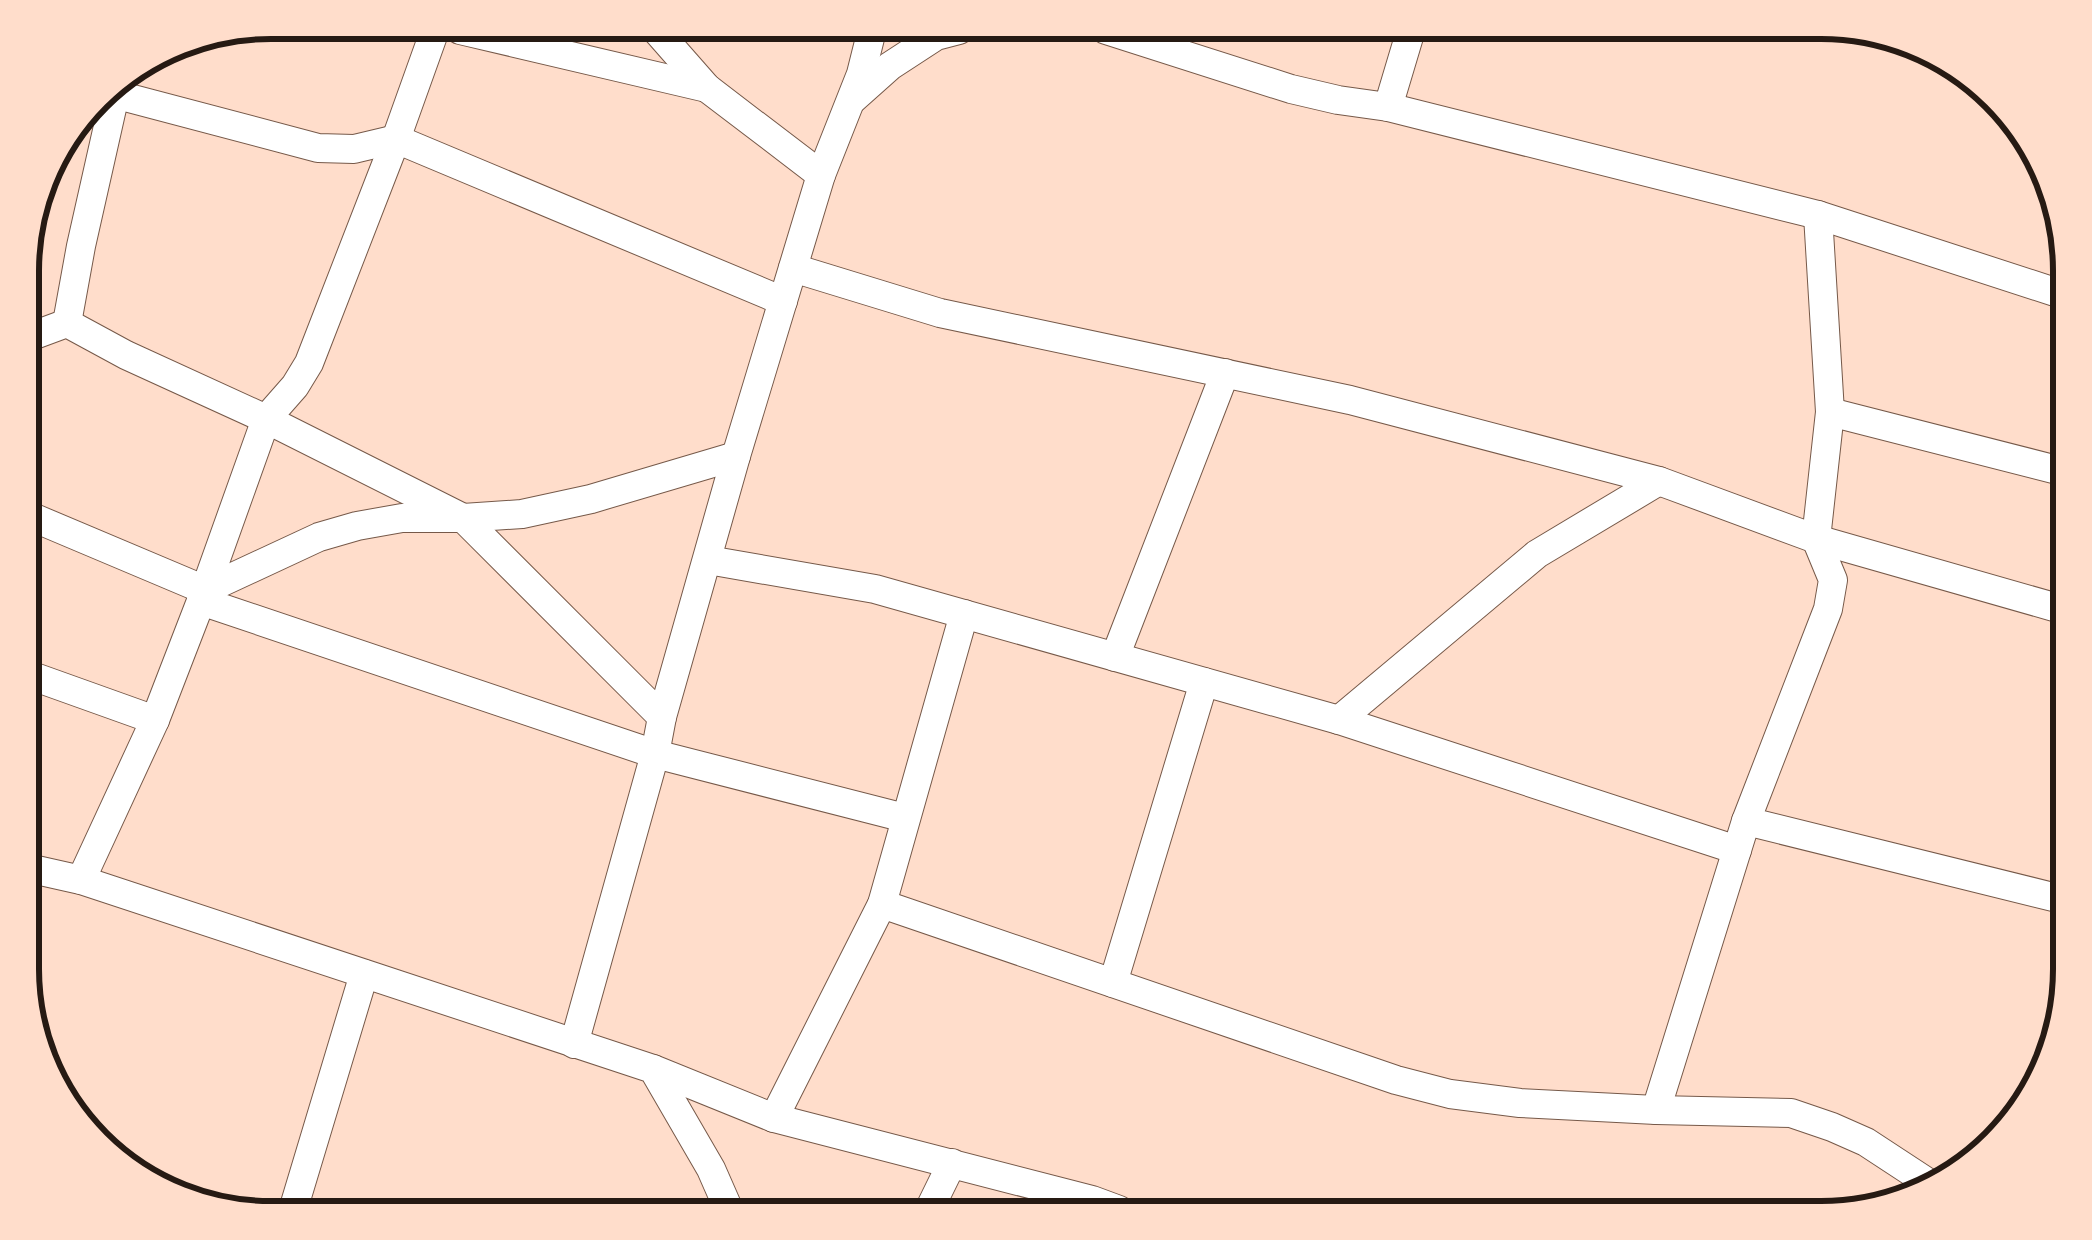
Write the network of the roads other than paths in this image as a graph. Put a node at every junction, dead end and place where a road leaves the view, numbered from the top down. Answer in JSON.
{"nodes":[{"id":1,"x":432,"y":39,"type":"edge"},
{"id":2,"x":498,"y":39,"type":"edge"},
{"id":3,"x":664,"y":39,"type":"edge"},
{"id":4,"x":870,"y":39,"type":"edge"},
{"id":5,"x":931,"y":39,"type":"edge"},
{"id":6,"x":1134,"y":39,"type":"edge"},
{"id":7,"x":1408,"y":39,"type":"edge"},
{"id":8,"x":707,"y":88,"type":"junction"},
{"id":9,"x":119,"y":95,"type":"edge"},
{"id":10,"x":850,"y":102,"type":"junction"},
{"id":11,"x":111,"y":103,"type":"edge"},
{"id":12,"x":1388,"y":107,"type":"junction"},
{"id":13,"x":396,"y":139,"type":"junction"},
{"id":14,"x":821,"y":175,"type":"junction"},
{"id":15,"x":1818,"y":215,"type":"junction"},
{"id":16,"x":793,"y":268,"type":"junction"},
{"id":17,"x":2053,"y":291,"type":"edge"},
{"id":18,"x":783,"y":301,"type":"junction"},
{"id":19,"x":67,"y":323,"type":"junction"},
{"id":20,"x":39,"y":333,"type":"edge"},
{"id":21,"x":1225,"y":373,"type":"junction"},
{"id":22,"x":1830,"y":412,"type":"junction"},
{"id":23,"x":266,"y":420,"type":"junction"},
{"id":24,"x":736,"y":456,"type":"junction"},
{"id":25,"x":2053,"y":469,"type":"edge"},
{"id":26,"x":1659,"y":481,"type":"junction"},
{"id":27,"x":463,"y":518,"type":"junction"},
{"id":28,"x":39,"y":520,"type":"edge"},
{"id":29,"x":1816,"y":539,"type":"junction"},
{"id":30,"x":708,"y":560,"type":"junction"},
{"id":31,"x":203,"y":596,"type":"junction"},
{"id":32,"x":2053,"y":606,"type":"edge"},
{"id":33,"x":964,"y":614,"type":"junction"},
{"id":34,"x":1115,"y":657,"type":"junction"},
{"id":35,"x":39,"y":679,"type":"edge"},
{"id":36,"x":1204,"y":682,"type":"junction"},
{"id":37,"x":662,"y":717,"type":"junction"},
{"id":38,"x":155,"y":720,"type":"junction"},
{"id":39,"x":1339,"y":720,"type":"junction"},
{"id":40,"x":655,"y":754,"type":"junction"},
{"id":41,"x":905,"y":818,"type":"junction"},
{"id":42,"x":1746,"y":821,"type":"junction"},
{"id":43,"x":1737,"y":850,"type":"junction"},
{"id":44,"x":39,"y":871,"type":"edge"},
{"id":45,"x":81,"y":880,"type":"junction"},
{"id":46,"x":2053,"y":896,"type":"edge"},
{"id":47,"x":882,"y":904,"type":"junction"},
{"id":48,"x":364,"y":974,"type":"junction"},
{"id":49,"x":1112,"y":983,"type":"junction"},
{"id":50,"x":574,"y":1044,"type":"junction"},
{"id":51,"x":653,"y":1069,"type":"junction"},
{"id":52,"x":1656,"y":1110,"type":"junction"},
{"id":53,"x":774,"y":1118,"type":"junction"},
{"id":54,"x":952,"y":1163,"type":"junction"},
{"id":55,"x":1921,"y":1178,"type":"edge"},
{"id":56,"x":296,"y":1201,"type":"edge"},
{"id":57,"x":725,"y":1201,"type":"edge"},
{"id":58,"x":933,"y":1201,"type":"edge"},
{"id":59,"x":1095,"y":1201,"type":"edge"}],
"edges":[{"from":1,"to":13,"type":"street"},
{"from":2,"to":8,"type":"street"},
{"from":3,"to":8,"type":"street"},
{"from":4,"to":10,"type":"street"},
{"from":5,"to":10,"type":"street"},
{"from":6,"to":12,"type":"street"},
{"from":7,"to":12,"type":"street"},
{"from":8,"to":14,"type":"street"},
{"from":9,"to":13,"type":"street"},
{"from":10,"to":14,"type":"street"},
{"from":11,"to":19,"type":"street"},
{"from":12,"to":15,"type":"street"},
{"from":13,"to":18,"type":"street"},
{"from":13,"to":23,"type":"street"},
{"from":14,"to":16,"type":"street"},
{"from":15,"to":17,"type":"street"},
{"from":15,"to":22,"type":"street"},
{"from":16,"to":18,"type":"street"},
{"from":16,"to":21,"type":"street"},
{"from":18,"to":24,"type":"street"},
{"from":19,"to":20,"type":"street"},
{"from":19,"to":23,"type":"street"},
{"from":21,"to":26,"type":"street"},
{"from":21,"to":34,"type":"street"},
{"from":22,"to":25,"type":"street"},
{"from":22,"to":29,"type":"street"},
{"from":23,"to":27,"type":"street"},
{"from":23,"to":31,"type":"street"},
{"from":24,"to":27,"type":"street"},
{"from":24,"to":30,"type":"street"},
{"from":26,"to":29,"type":"street"},
{"from":26,"to":39,"type":"street"},
{"from":27,"to":31,"type":"street"},
{"from":27,"to":37,"type":"street"},
{"from":28,"to":31,"type":"street"},
{"from":29,"to":32,"type":"street"},
{"from":29,"to":42,"type":"street"},
{"from":30,"to":33,"type":"street"},
{"from":30,"to":37,"type":"street"},
{"from":31,"to":38,"type":"street"},
{"from":31,"to":40,"type":"street"},
{"from":33,"to":34,"type":"street"},
{"from":33,"to":41,"type":"street"},
{"from":34,"to":36,"type":"street"},
{"from":35,"to":38,"type":"street"},
{"from":36,"to":39,"type":"street"},
{"from":36,"to":49,"type":"street"},
{"from":37,"to":40,"type":"street"},
{"from":38,"to":45,"type":"street"},
{"from":39,"to":43,"type":"street"},
{"from":40,"to":41,"type":"street"},
{"from":40,"to":50,"type":"street"},
{"from":41,"to":47,"type":"street"},
{"from":42,"to":43,"type":"street"},
{"from":42,"to":46,"type":"street"},
{"from":43,"to":52,"type":"street"},
{"from":44,"to":45,"type":"street"},
{"from":45,"to":48,"type":"street"},
{"from":47,"to":49,"type":"street"},
{"from":47,"to":53,"type":"street"},
{"from":48,"to":50,"type":"street"},
{"from":48,"to":56,"type":"street"},
{"from":49,"to":52,"type":"street"},
{"from":50,"to":51,"type":"street"},
{"from":51,"to":53,"type":"street"},
{"from":51,"to":57,"type":"street"},
{"from":52,"to":55,"type":"street"},
{"from":53,"to":54,"type":"street"},
{"from":54,"to":58,"type":"street"},
{"from":54,"to":59,"type":"street"}]}
